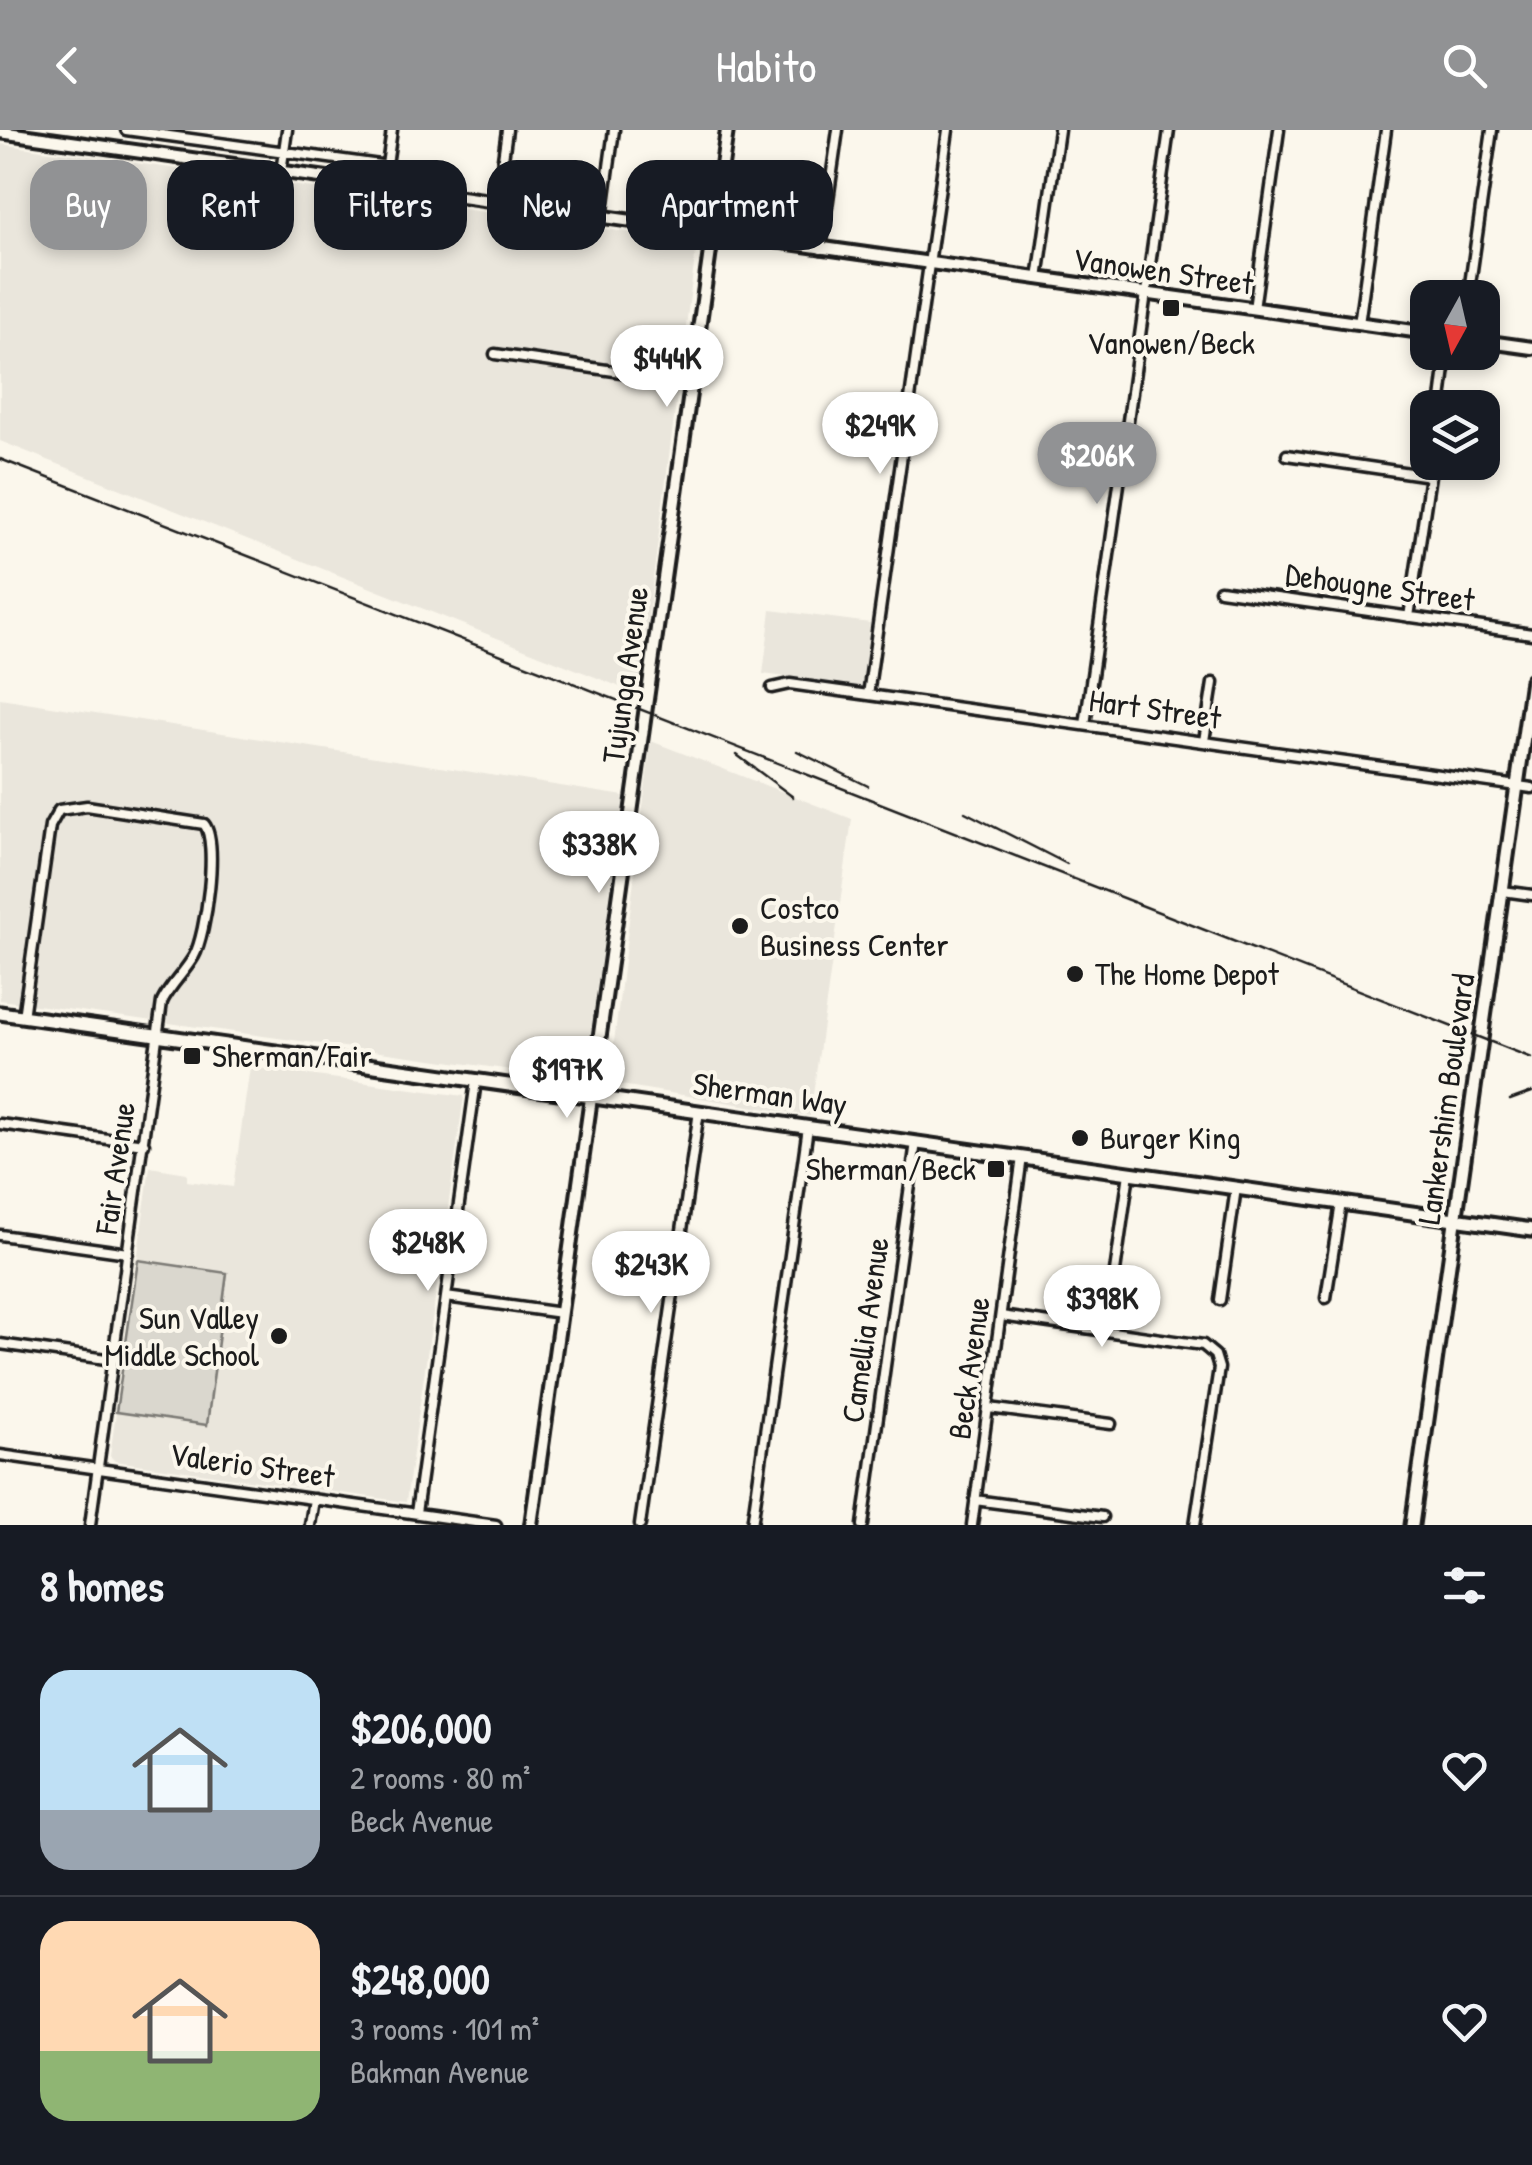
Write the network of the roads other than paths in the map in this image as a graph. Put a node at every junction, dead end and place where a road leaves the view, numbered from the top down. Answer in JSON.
{"nodes":[{"id":1,"x":126,"y":130,"type":"edge"},
{"id":2,"x":287,"y":130,"type":"edge"},
{"id":3,"x":392,"y":130,"type":"edge"},
{"id":4,"x":507,"y":130,"type":"edge"},
{"id":5,"x":614,"y":130,"type":"edge"},
{"id":6,"x":727,"y":130,"type":"edge"},
{"id":7,"x":838,"y":130,"type":"edge"},
{"id":8,"x":948,"y":130,"type":"edge"},
{"id":9,"x":1059,"y":130,"type":"edge"},
{"id":10,"x":1169,"y":130,"type":"edge"},
{"id":11,"x":1279,"y":130,"type":"edge"},
{"id":12,"x":1386,"y":130,"type":"edge"},
{"id":13,"x":1492,"y":130,"type":"edge"},
{"id":14,"x":135,"y":131,"type":"edge"},
{"id":15,"x":0,"y":132,"type":"edge"},
{"id":16,"x":284,"y":152,"type":"junction"},
{"id":17,"x":197,"y":160,"type":"edge"},
{"id":18,"x":283,"y":160,"type":"edge"},
{"id":19,"x":343,"y":160,"type":"edge"},
{"id":20,"x":388,"y":160,"type":"edge"},
{"id":21,"x":503,"y":160,"type":"edge"},
{"id":22,"x":723,"y":160,"type":"edge"},
{"id":23,"x":833,"y":167,"type":"edge"},
{"id":24,"x":606,"y":189,"type":"edge"},
{"id":25,"x":710,"y":250,"type":"edge"},
{"id":26,"x":833,"y":250,"type":"edge"},
{"id":27,"x":929,"y":264,"type":"junction"},
{"id":28,"x":1038,"y":279,"type":"junction"},
{"id":29,"x":1471,"y":280,"type":"edge"},
{"id":30,"x":1145,"y":294,"type":"junction"},
{"id":31,"x":1254,"y":309,"type":"junction"},
{"id":32,"x":1359,"y":324,"type":"junction"},
{"id":33,"x":1410,"y":331,"type":"edge"},
{"id":34,"x":1500,"y":344,"type":"edge"},
{"id":35,"x":1532,"y":348,"type":"edge"},
{"id":36,"x":494,"y":354,"type":"dead end"},
{"id":37,"x":692,"y":382,"type":"junction"},
{"id":38,"x":1287,"y":455,"type":"dead end"},
{"id":39,"x":1410,"y":473,"type":"edge"},
{"id":40,"x":1429,"y":480,"type":"edge"},
{"id":41,"x":1220,"y":590,"type":"dead end"},
{"id":42,"x":1409,"y":617,"type":"junction"},
{"id":43,"x":1532,"y":634,"type":"edge"},
{"id":44,"x":1532,"y":680,"type":"edge"},
{"id":45,"x":1213,"y":683,"type":"dead end"},
{"id":46,"x":772,"y":688,"type":"dead end"},
{"id":47,"x":868,"y":695,"type":"junction"},
{"id":48,"x":1085,"y":725,"type":"junction"},
{"id":49,"x":1204,"y":742,"type":"junction"},
{"id":50,"x":1517,"y":786,"type":"junction"},
{"id":51,"x":1532,"y":788,"type":"edge"},
{"id":52,"x":1504,"y":891,"type":"junction"},
{"id":53,"x":1532,"y":895,"type":"edge"},
{"id":54,"x":0,"y":1014,"type":"edge"},
{"id":55,"x":23,"y":1017,"type":"junction"},
{"id":56,"x":158,"y":1036,"type":"junction"},
{"id":57,"x":476,"y":1080,"type":"junction"},
{"id":58,"x":590,"y":1096,"type":"junction"},
{"id":59,"x":699,"y":1112,"type":"junction"},
{"id":60,"x":0,"y":1124,"type":"edge"},
{"id":61,"x":808,"y":1127,"type":"junction"},
{"id":62,"x":916,"y":1142,"type":"junction"},
{"id":63,"x":144,"y":1144,"type":"junction"},
{"id":64,"x":1022,"y":1158,"type":"junction"},
{"id":65,"x":1130,"y":1173,"type":"junction"},
{"id":66,"x":1236,"y":1188,"type":"junction"},
{"id":67,"x":1341,"y":1203,"type":"junction"},
{"id":68,"x":1457,"y":1219,"type":"junction"},
{"id":69,"x":1532,"y":1230,"type":"edge"},
{"id":70,"x":0,"y":1235,"type":"edge"},
{"id":71,"x":128,"y":1253,"type":"junction"},
{"id":72,"x":1113,"y":1286,"type":"dead end"},
{"id":73,"x":446,"y":1297,"type":"junction"},
{"id":74,"x":1326,"y":1298,"type":"dead end"},
{"id":75,"x":1220,"y":1300,"type":"dead end"},
{"id":76,"x":561,"y":1313,"type":"junction"},
{"id":77,"x":1002,"y":1316,"type":"junction"},
{"id":78,"x":0,"y":1344,"type":"edge"},
{"id":79,"x":113,"y":1360,"type":"junction"},
{"id":80,"x":988,"y":1408,"type":"junction"},
{"id":81,"x":1111,"y":1424,"type":"dead end"},
{"id":82,"x":0,"y":1455,"type":"edge"},
{"id":83,"x":98,"y":1468,"type":"junction"},
{"id":84,"x":314,"y":1499,"type":"junction"},
{"id":85,"x":976,"y":1500,"type":"junction"},
{"id":86,"x":416,"y":1513,"type":"junction"},
{"id":87,"x":1102,"y":1517,"type":"dead end"},
{"id":88,"x":90,"y":1525,"type":"edge"},
{"id":89,"x":310,"y":1525,"type":"edge"},
{"id":90,"x":496,"y":1525,"type":"edge"},
{"id":91,"x":531,"y":1525,"type":"edge"},
{"id":92,"x":640,"y":1525,"type":"edge"},
{"id":93,"x":752,"y":1525,"type":"edge"},
{"id":94,"x":863,"y":1525,"type":"edge"},
{"id":95,"x":972,"y":1525,"type":"edge"},
{"id":96,"x":1194,"y":1525,"type":"edge"},
{"id":97,"x":1412,"y":1525,"type":"edge"}],
"edges":[{"from":1,"to":14,"type":"street"},
{"from":2,"to":16,"type":"street"},
{"from":3,"to":20,"type":"street"},
{"from":4,"to":21,"type":"street"},
{"from":5,"to":24,"type":"street"},
{"from":6,"to":22,"type":"main road","name":"Tujunga Avenue"},
{"from":7,"to":23,"type":"street"},
{"from":8,"to":27,"type":"street"},
{"from":9,"to":28,"type":"street"},
{"from":10,"to":30,"type":"street"},
{"from":11,"to":31,"type":"street"},
{"from":12,"to":32,"type":"street"},
{"from":13,"to":29,"type":"street"},
{"from":14,"to":16,"type":"street"},
{"from":15,"to":17,"type":"main road","name":"Vanowen Street"},
{"from":16,"to":18,"type":"street"},
{"from":16,"to":19,"type":"street"},
{"from":25,"to":37,"type":"main road","name":"Tujunga Avenue"},
{"from":26,"to":27,"type":"main road","name":"Vanowen Street"},
{"from":27,"to":28,"type":"main road","name":"Vanowen Street"},
{"from":27,"to":47,"type":"street"},
{"from":28,"to":30,"type":"main road","name":"Vanowen Street"},
{"from":30,"to":31,"type":"main road","name":"Vanowen Street"},
{"from":30,"to":48,"type":"street"},
{"from":31,"to":32,"type":"main road","name":"Vanowen Street"},
{"from":32,"to":33,"type":"main road","name":"Vanowen Street"},
{"from":34,"to":35,"type":"main road"},
{"from":36,"to":37,"type":"street"},
{"from":37,"to":58,"type":"main road","name":"Tujunga Avenue"},
{"from":38,"to":39,"type":"street"},
{"from":40,"to":42,"type":"street"},
{"from":41,"to":42,"type":"street","name":"Dehougne Street"},
{"from":42,"to":43,"type":"street","name":"Dehougne Street"},
{"from":44,"to":50,"type":"main road","name":"Lankershim Boulevard"},
{"from":45,"to":49,"type":"street"},
{"from":46,"to":47,"type":"street","name":"Hart Street"},
{"from":47,"to":48,"type":"street","name":"Hart Street"},
{"from":48,"to":49,"type":"street","name":"Hart Street"},
{"from":49,"to":50,"type":"street","name":"Hart Street"},
{"from":50,"to":51,"type":"street","name":"Hart Street"},
{"from":50,"to":52,"type":"main road","name":"Lankershim Boulevard"},
{"from":52,"to":53,"type":"street"},
{"from":52,"to":68,"type":"main road","name":"Lankershim Boulevard"},
{"from":54,"to":55,"type":"main road","name":"Sherman Way"},
{"from":55,"to":56,"type":"main road","name":"Sherman Way"},
{"from":55,"to":56,"type":"street","name":"Fair Avenue"},
{"from":56,"to":57,"type":"main road","name":"Sherman Way"},
{"from":56,"to":63,"type":"street","name":"Fair Avenue"},
{"from":57,"to":58,"type":"main road","name":"Sherman Way"},
{"from":57,"to":73,"type":"street"},
{"from":58,"to":59,"type":"main road","name":"Sherman Way"},
{"from":58,"to":76,"type":"main road","name":"Tujunga Avenue"},
{"from":59,"to":61,"type":"main road","name":"Sherman Way"},
{"from":59,"to":92,"type":"street"},
{"from":60,"to":63,"type":"street"},
{"from":61,"to":62,"type":"main road","name":"Sherman Way"},
{"from":61,"to":93,"type":"street"},
{"from":62,"to":64,"type":"main road","name":"Sherman Way"},
{"from":62,"to":94,"type":"street","name":"Camellia Avenue"},
{"from":63,"to":71,"type":"street","name":"Fair Avenue"},
{"from":64,"to":65,"type":"main road","name":"Sherman Way"},
{"from":64,"to":77,"type":"street","name":"Beck Avenue"},
{"from":65,"to":66,"type":"main road","name":"Sherman Way"},
{"from":65,"to":72,"type":"street"},
{"from":66,"to":67,"type":"main road","name":"Sherman Way"},
{"from":66,"to":75,"type":"street"},
{"from":67,"to":68,"type":"main road","name":"Sherman Way"},
{"from":67,"to":74,"type":"street"},
{"from":68,"to":69,"type":"main road","name":"Sherman Way"},
{"from":68,"to":97,"type":"main road","name":"Lankershim Boulevard"},
{"from":70,"to":71,"type":"street"},
{"from":71,"to":79,"type":"street","name":"Fair Avenue"},
{"from":73,"to":76,"type":"street"},
{"from":73,"to":86,"type":"street"},
{"from":76,"to":91,"type":"main road","name":"Tujunga Avenue"},
{"from":77,"to":80,"type":"street","name":"Beck Avenue"},
{"from":77,"to":96,"type":"street"},
{"from":78,"to":79,"type":"street"},
{"from":79,"to":83,"type":"street","name":"Fair Avenue"},
{"from":80,"to":81,"type":"street"},
{"from":80,"to":85,"type":"street","name":"Beck Avenue"},
{"from":82,"to":83,"type":"street","name":"Valerio Street"},
{"from":83,"to":84,"type":"street","name":"Valerio Street"},
{"from":83,"to":88,"type":"street","name":"Fair Avenue"},
{"from":84,"to":86,"type":"street","name":"Valerio Street"},
{"from":84,"to":89,"type":"street"},
{"from":85,"to":87,"type":"street"},
{"from":85,"to":95,"type":"street","name":"Beck Avenue"},
{"from":86,"to":90,"type":"street","name":"Valerio Street"}]}
